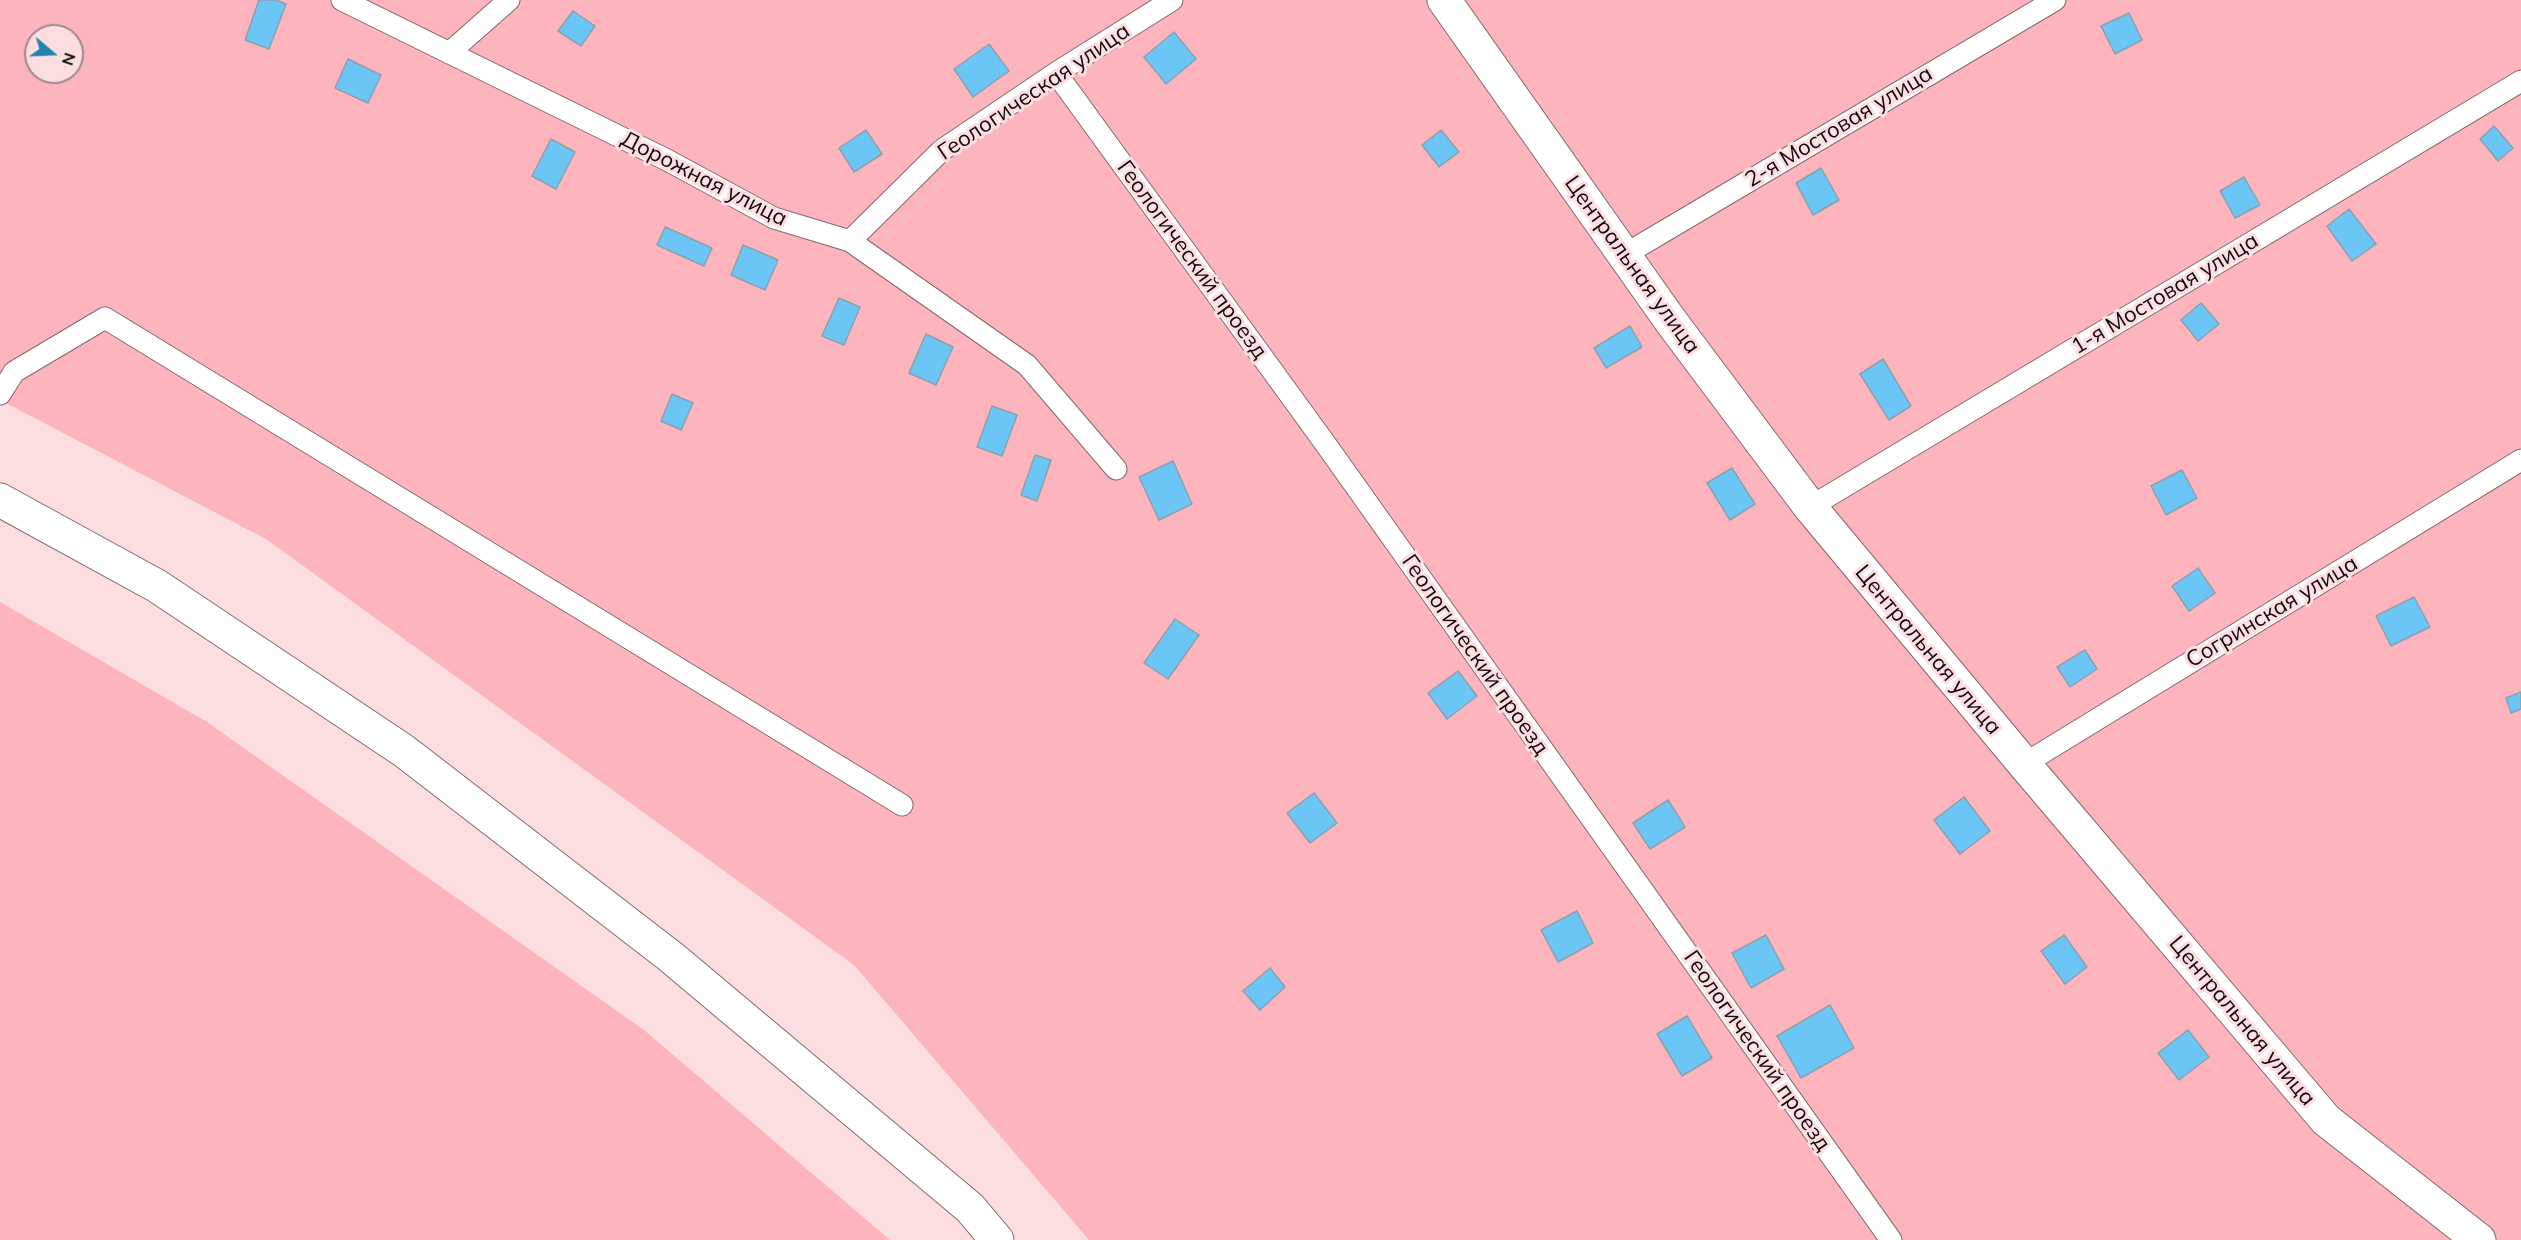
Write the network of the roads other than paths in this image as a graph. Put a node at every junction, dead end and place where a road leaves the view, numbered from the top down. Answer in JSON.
{"nodes":[{"id":1,"x":342,"y":0,"type":"edge"},
{"id":2,"x":509,"y":0,"type":"edge"},
{"id":3,"x":1172,"y":0,"type":"edge"},
{"id":4,"x":1444,"y":0,"type":"edge"},
{"id":5,"x":2055,"y":0,"type":"edge"},
{"id":6,"x":449,"y":53,"type":"junction"},
{"id":7,"x":1056,"y":73,"type":"junction"},
{"id":8,"x":2521,"y":81,"type":"edge"},
{"id":9,"x":850,"y":241,"type":"junction"},
{"id":10,"x":1624,"y":255,"type":"junction"},
{"id":11,"x":0,"y":394,"type":"edge"},
{"id":12,"x":2521,"y":460,"type":"edge"},
{"id":13,"x":1116,"y":469,"type":"dead end"},
{"id":14,"x":0,"y":500,"type":"edge"},
{"id":15,"x":1810,"y":507,"type":"junction"},
{"id":16,"x":2024,"y":764,"type":"junction"},
{"id":17,"x":902,"y":805,"type":"dead end"},
{"id":18,"x":997,"y":1240,"type":"edge"},
{"id":19,"x":1891,"y":1240,"type":"edge"},
{"id":20,"x":2480,"y":1240,"type":"edge"}],
"edges":[{"from":1,"to":6,"type":"lane","name":"Дорожная улица"},
{"from":2,"to":6,"type":"lane"},
{"from":3,"to":7,"type":"lane","name":"Геологическая улица"},
{"from":4,"to":10,"type":"street","name":"Центральная улица"},
{"from":5,"to":10,"type":"lane","name":"2-я Мостовая улица"},
{"from":6,"to":9,"type":"lane","name":"Дорожная улица"},
{"from":7,"to":9,"type":"lane","name":"Геологическая улица"},
{"from":7,"to":19,"type":"lane","name":"Геологический проезд"},
{"from":8,"to":15,"type":"lane","name":"1-я Мостовая улица"},
{"from":9,"to":13,"type":"lane","name":"Дорожная улица"},
{"from":10,"to":15,"type":"street","name":"Центральная улица"},
{"from":11,"to":17,"type":"lane"},
{"from":12,"to":16,"type":"lane","name":"Согринская улица"},
{"from":14,"to":18,"type":"street"},
{"from":15,"to":16,"type":"street","name":"Центральная улица"},
{"from":16,"to":20,"type":"street","name":"Центральная улица"}]}
